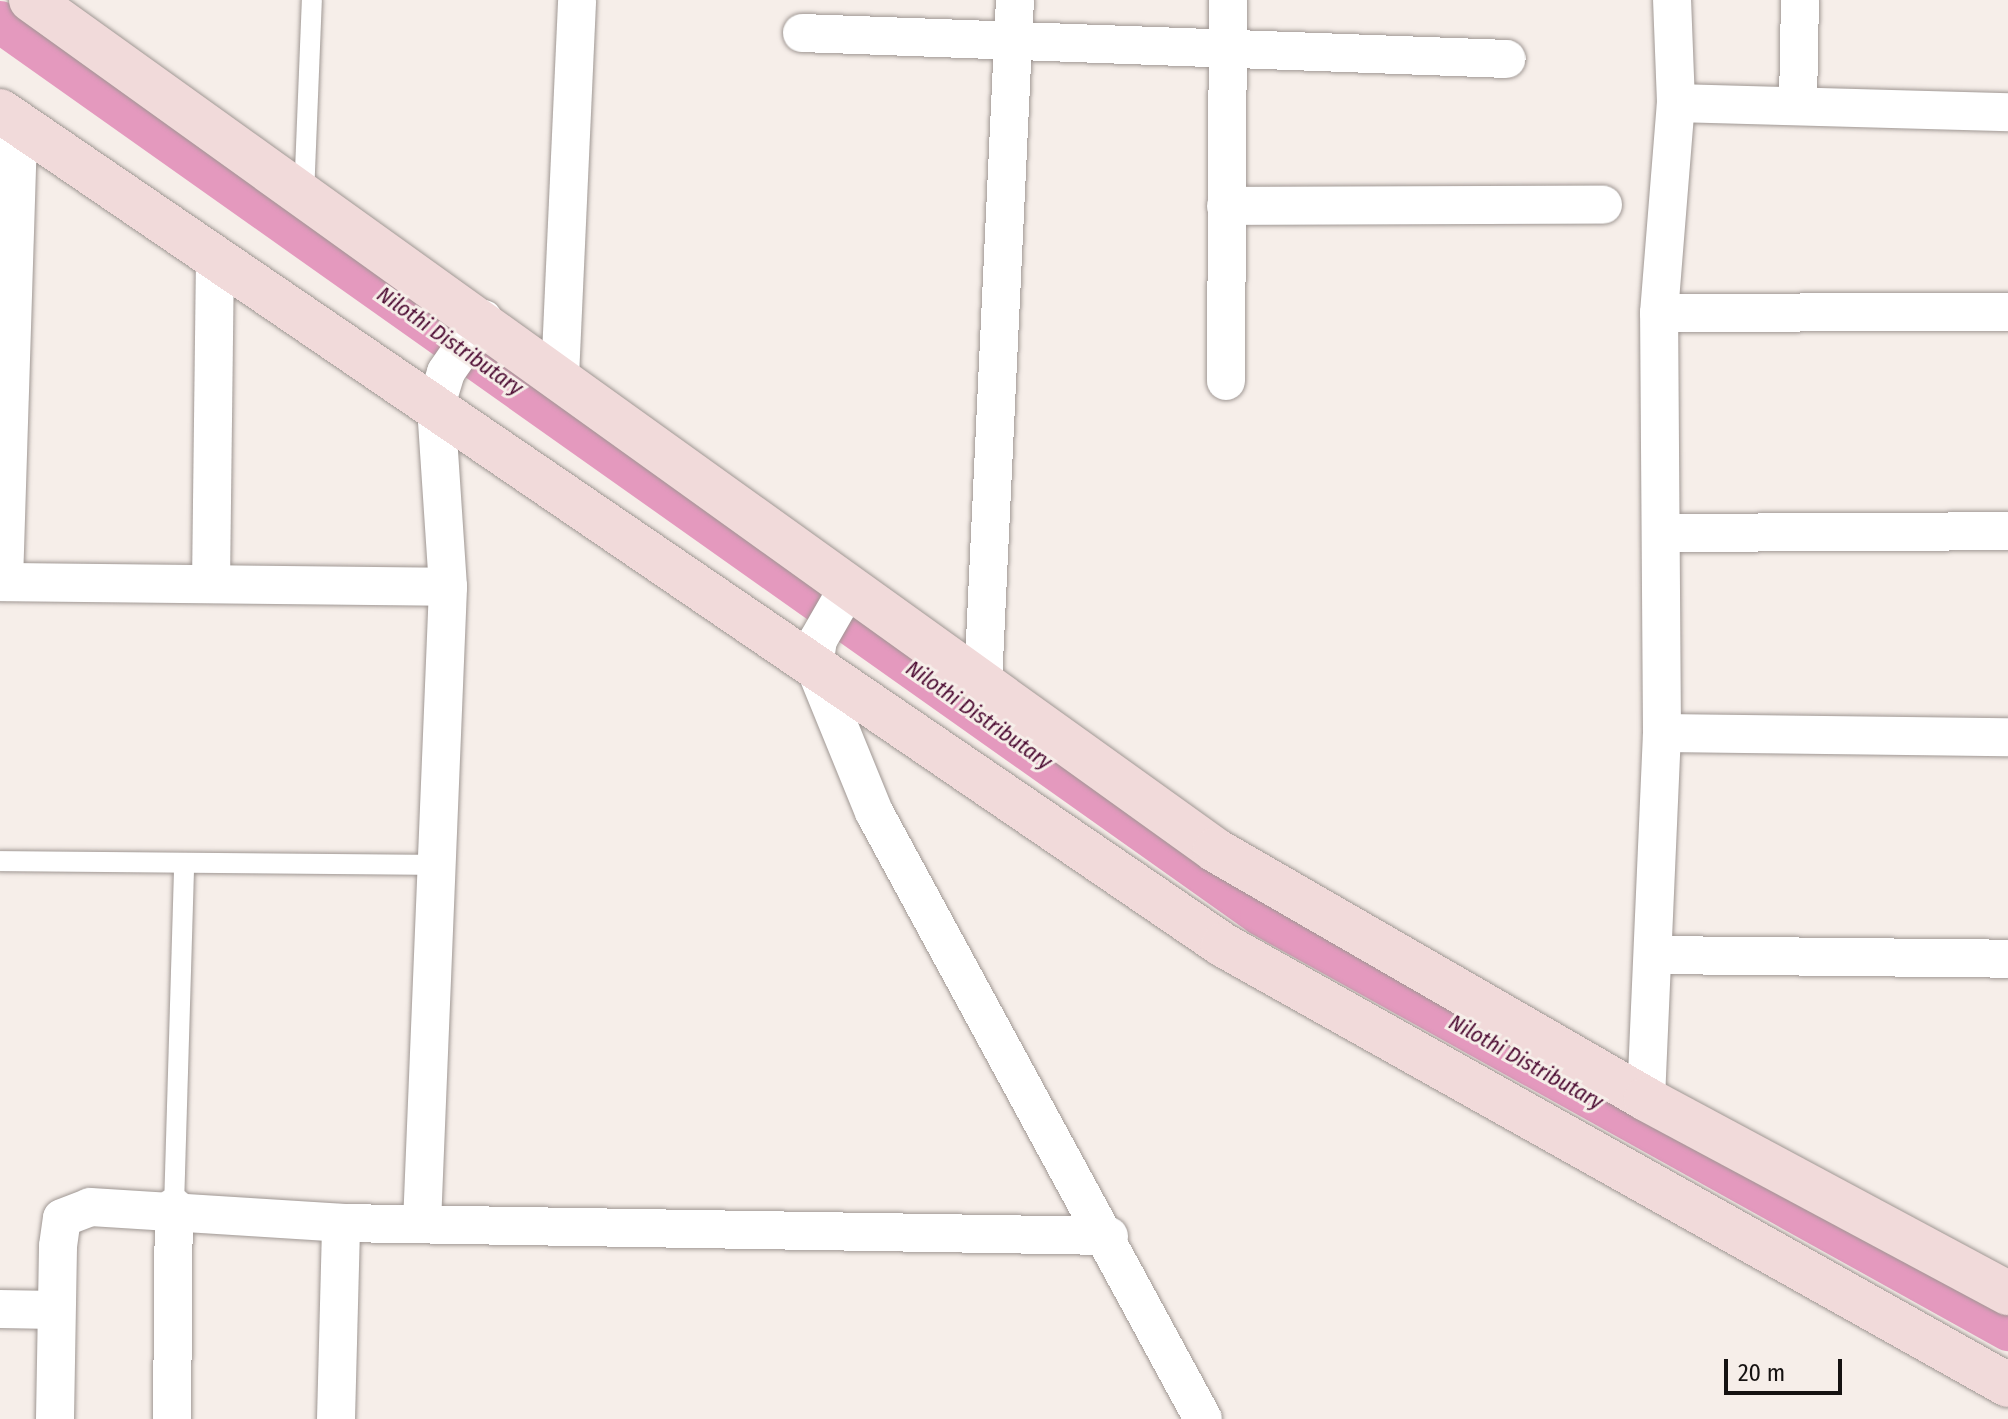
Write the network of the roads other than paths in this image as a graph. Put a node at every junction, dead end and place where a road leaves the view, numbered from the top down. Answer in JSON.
{"nodes":[{"id":1,"x":31,"y":0,"type":"edge"},
{"id":2,"x":312,"y":0,"type":"edge"},
{"id":3,"x":577,"y":0,"type":"edge"},
{"id":4,"x":1015,"y":0,"type":"edge"},
{"id":5,"x":1228,"y":0,"type":"edge"},
{"id":6,"x":1672,"y":0,"type":"edge"},
{"id":7,"x":1800,"y":0,"type":"edge"},
{"id":8,"x":802,"y":33,"type":"dead end"},
{"id":9,"x":1013,"y":43,"type":"junction"},
{"id":10,"x":1227,"y":53,"type":"junction"},
{"id":11,"x":1507,"y":59,"type":"dead end"},
{"id":12,"x":1676,"y":103,"type":"junction"},
{"id":13,"x":1798,"y":103,"type":"junction"},
{"id":14,"x":2008,"y":112,"type":"edge"},
{"id":15,"x":9,"y":117,"type":"edge"},
{"id":16,"x":304,"y":196,"type":"junction"},
{"id":17,"x":1603,"y":205,"type":"dead end"},
{"id":18,"x":1226,"y":206,"type":"junction"},
{"id":19,"x":215,"y":257,"type":"junction"},
{"id":20,"x":2008,"y":312,"type":"edge"},
{"id":21,"x":1659,"y":313,"type":"junction"},
{"id":22,"x":475,"y":327,"type":"junction"},
{"id":23,"x":560,"y":377,"type":"junction"},
{"id":24,"x":1226,"y":381,"type":"dead end"},
{"id":25,"x":441,"y":389,"type":"junction"},
{"id":26,"x":2008,"y":531,"type":"edge"},
{"id":27,"x":1664,"y":533,"type":"junction"},
{"id":28,"x":2,"y":582,"type":"edge"},
{"id":29,"x":211,"y":584,"type":"junction"},
{"id":30,"x":448,"y":587,"type":"junction"},
{"id":31,"x":844,"y":593,"type":"junction"},
{"id":32,"x":816,"y":652,"type":"junction"},
{"id":33,"x":983,"y":683,"type":"junction"},
{"id":34,"x":1662,"y":733,"type":"junction"},
{"id":35,"x":2008,"y":737,"type":"edge"},
{"id":36,"x":0,"y":861,"type":"edge"},
{"id":37,"x":184,"y":863,"type":"junction"},
{"id":38,"x":437,"y":865,"type":"junction"},
{"id":39,"x":1655,"y":955,"type":"junction"},
{"id":40,"x":2008,"y":959,"type":"edge"},
{"id":41,"x":1646,"y":1099,"type":"junction"},
{"id":42,"x":174,"y":1207,"type":"junction"},
{"id":43,"x":341,"y":1223,"type":"junction"},
{"id":44,"x":422,"y":1224,"type":"junction"},
{"id":45,"x":1109,"y":1236,"type":"junction"},
{"id":46,"x":2008,"y":1293,"type":"edge"},
{"id":47,"x":0,"y":1309,"type":"edge"},
{"id":48,"x":56,"y":1310,"type":"junction"},
{"id":49,"x":2008,"y":1385,"type":"edge"},
{"id":50,"x":55,"y":1419,"type":"edge"},
{"id":51,"x":172,"y":1419,"type":"edge"},
{"id":52,"x":336,"y":1419,"type":"edge"},
{"id":53,"x":1203,"y":1419,"type":"edge"}],
"edges":[{"from":1,"to":16,"type":"street"},
{"from":2,"to":16,"type":"lane"},
{"from":3,"to":23,"type":"street"},
{"from":4,"to":9,"type":"street"},
{"from":5,"to":10,"type":"street"},
{"from":6,"to":12,"type":"street"},
{"from":7,"to":13,"type":"street"},
{"from":8,"to":9,"type":"street"},
{"from":9,"to":10,"type":"street"},
{"from":9,"to":33,"type":"street"},
{"from":10,"to":11,"type":"street"},
{"from":10,"to":18,"type":"street"},
{"from":12,"to":13,"type":"street"},
{"from":12,"to":21,"type":"street"},
{"from":13,"to":14,"type":"street"},
{"from":15,"to":19,"type":"street"},
{"from":15,"to":28,"type":"street"},
{"from":16,"to":22,"type":"street"},
{"from":17,"to":18,"type":"street"},
{"from":18,"to":24,"type":"street"},
{"from":19,"to":25,"type":"street"},
{"from":19,"to":29,"type":"street"},
{"from":20,"to":21,"type":"street"},
{"from":21,"to":27,"type":"street"},
{"from":22,"to":23,"type":"street"},
{"from":22,"to":25,"type":"street"},
{"from":23,"to":31,"type":"street"},
{"from":25,"to":30,"type":"street"},
{"from":25,"to":32,"type":"street"},
{"from":26,"to":27,"type":"street"},
{"from":27,"to":34,"type":"street"},
{"from":28,"to":29,"type":"street"},
{"from":29,"to":30,"type":"street"},
{"from":30,"to":38,"type":"street"},
{"from":31,"to":32,"type":"street"},
{"from":31,"to":33,"type":"street"},
{"from":32,"to":45,"type":"street"},
{"from":32,"to":49,"type":"street"},
{"from":33,"to":41,"type":"street"},
{"from":34,"to":35,"type":"street"},
{"from":34,"to":39,"type":"street"},
{"from":36,"to":37,"type":"lane"},
{"from":37,"to":38,"type":"lane"},
{"from":37,"to":42,"type":"lane"},
{"from":38,"to":44,"type":"street"},
{"from":39,"to":40,"type":"street"},
{"from":39,"to":41,"type":"street"},
{"from":41,"to":46,"type":"street"},
{"from":42,"to":43,"type":"street"},
{"from":42,"to":48,"type":"street"},
{"from":42,"to":51,"type":"street"},
{"from":43,"to":44,"type":"street"},
{"from":43,"to":52,"type":"street"},
{"from":44,"to":45,"type":"street"},
{"from":45,"to":53,"type":"street"},
{"from":47,"to":48,"type":"street"},
{"from":48,"to":50,"type":"street"}]}
